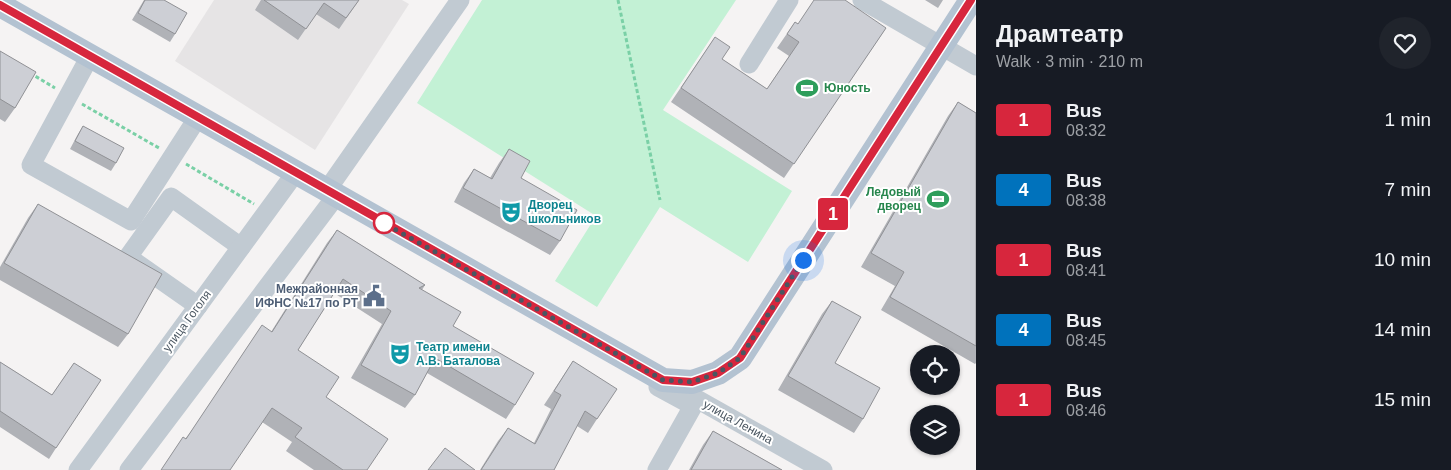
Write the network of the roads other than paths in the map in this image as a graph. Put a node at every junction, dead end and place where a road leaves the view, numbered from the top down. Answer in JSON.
{"nodes":[{"id":1,"x":460,"y":0,"type":"edge"},
{"id":2,"x":789,"y":0,"type":"edge"},
{"id":3,"x":862,"y":0,"type":"edge"},
{"id":4,"x":971,"y":0,"type":"edge"},
{"id":5,"x":0,"y":5,"type":"edge"},
{"id":6,"x":941,"y":46,"type":"junction"},
{"id":7,"x":90,"y":56,"type":"junction"},
{"id":8,"x":749,"y":64,"type":"dead end"},
{"id":9,"x":976,"y":66,"type":"edge"},
{"id":10,"x":198,"y":117,"type":"junction"},
{"id":11,"x":296,"y":172,"type":"junction"},
{"id":12,"x":332,"y":193,"type":"junction"},
{"id":13,"x":241,"y":247,"type":"junction"},
{"id":14,"x":198,"y":306,"type":"junction"},
{"id":15,"x":663,"y":380,"type":"junction"},
{"id":16,"x":78,"y":470,"type":"edge"},
{"id":17,"x":129,"y":470,"type":"edge"},
{"id":18,"x":657,"y":470,"type":"edge"},
{"id":19,"x":823,"y":470,"type":"edge"}],
"edges":[{"from":1,"to":12,"type":"street"},
{"from":2,"to":8,"type":"street"},
{"from":3,"to":6,"type":"street"},
{"from":4,"to":6,"type":"main road"},
{"from":5,"to":7,"type":"main road","name":"улица Ленина"},
{"from":6,"to":9,"type":"street"},
{"from":6,"to":15,"type":"main road"},
{"from":7,"to":10,"type":"main road","name":"улица Ленина"},
{"from":7,"to":10,"type":"street"},
{"from":10,"to":11,"type":"main road","name":"улица Ленина"},
{"from":11,"to":12,"type":"main road","name":"улица Ленина"},
{"from":11,"to":13,"type":"street","name":"улица Гоголя"},
{"from":12,"to":15,"type":"main road","name":"улица Ленина"},
{"from":12,"to":17,"type":"street"},
{"from":13,"to":14,"type":"street","name":"улица Гоголя"},
{"from":13,"to":14,"type":"street"},
{"from":14,"to":16,"type":"street","name":"улица Гоголя"},
{"from":15,"to":18,"type":"street"},
{"from":15,"to":19,"type":"street","name":"улица Ленина"}]}
